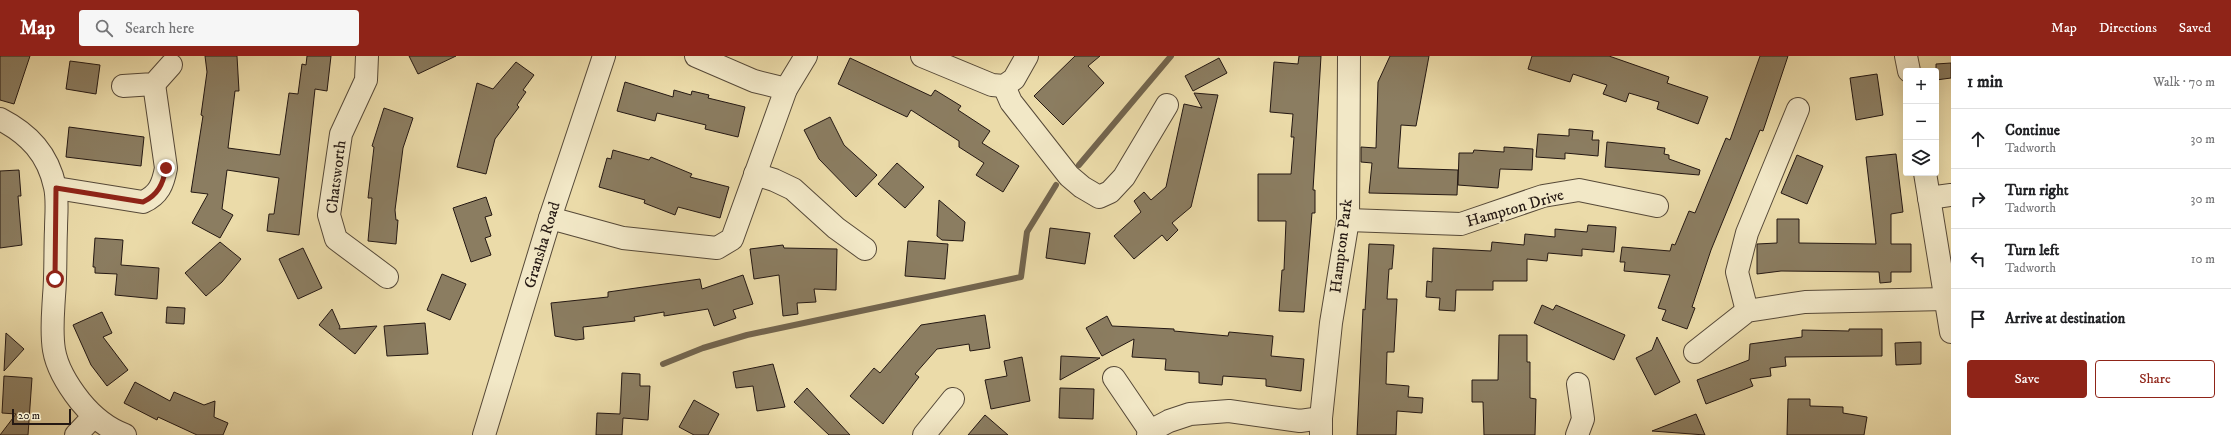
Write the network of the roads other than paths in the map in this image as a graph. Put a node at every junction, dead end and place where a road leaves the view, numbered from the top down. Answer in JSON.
{"nodes":[{"id":1,"x":368,"y":56,"type":"edge"},
{"id":2,"x":604,"y":56,"type":"edge"},
{"id":3,"x":696,"y":56,"type":"edge"},
{"id":4,"x":806,"y":56,"type":"edge"},
{"id":5,"x":922,"y":56,"type":"edge"},
{"id":6,"x":1027,"y":56,"type":"edge"},
{"id":7,"x":1349,"y":56,"type":"edge"},
{"id":8,"x":1906,"y":56,"type":"edge"},
{"id":9,"x":171,"y":65,"type":"dead end"},
{"id":10,"x":1908,"y":68,"type":"edge"},
{"id":11,"x":154,"y":84,"type":"junction"},
{"id":12,"x":123,"y":86,"type":"dead end"},
{"id":13,"x":1004,"y":86,"type":"junction"},
{"id":14,"x":786,"y":89,"type":"junction"},
{"id":15,"x":1167,"y":105,"type":"dead end"},
{"id":16,"x":1798,"y":109,"type":"dead end"},
{"id":17,"x":0,"y":120,"type":"edge"},
{"id":18,"x":755,"y":174,"type":"junction"},
{"id":19,"x":1925,"y":176,"type":"edge"},
{"id":20,"x":56,"y":188,"type":"junction"},
{"id":21,"x":1951,"y":195,"type":"edge"},
{"id":22,"x":1929,"y":198,"type":"junction"},
{"id":23,"x":1657,"y":206,"type":"dead end"},
{"id":24,"x":550,"y":218,"type":"junction"},
{"id":25,"x":1348,"y":220,"type":"junction"},
{"id":26,"x":865,"y":249,"type":"dead end"},
{"id":27,"x":387,"y":277,"type":"dead end"},
{"id":28,"x":1946,"y":299,"type":"junction"},
{"id":29,"x":1748,"y":311,"type":"junction"},
{"id":30,"x":1951,"y":332,"type":"edge"},
{"id":31,"x":1695,"y":352,"type":"dead end"},
{"id":32,"x":1114,"y":378,"type":"dead end"},
{"id":33,"x":1578,"y":384,"type":"dead end"},
{"id":34,"x":953,"y":399,"type":"dead end"},
{"id":35,"x":93,"y":417,"type":"junction"},
{"id":36,"x":1321,"y":426,"type":"edge"},
{"id":37,"x":1149,"y":433,"type":"edge"},
{"id":38,"x":76,"y":435,"type":"edge"},
{"id":39,"x":125,"y":435,"type":"edge"},
{"id":40,"x":484,"y":435,"type":"edge"},
{"id":41,"x":924,"y":435,"type":"edge"},
{"id":42,"x":1577,"y":435,"type":"edge"}],
"edges":[{"from":1,"to":27,"type":"street","name":"Chatsworth"},
{"from":2,"to":24,"type":"street","name":"Gransha Road"},
{"from":3,"to":14,"type":"street"},
{"from":4,"to":14,"type":"street"},
{"from":5,"to":13,"type":"street"},
{"from":6,"to":13,"type":"street"},
{"from":7,"to":25,"type":"street","name":"Hampton Park"},
{"from":8,"to":10,"type":"street"},
{"from":9,"to":11,"type":"street"},
{"from":11,"to":12,"type":"street"},
{"from":11,"to":20,"type":"street"},
{"from":13,"to":15,"type":"street"},
{"from":14,"to":18,"type":"street"},
{"from":16,"to":29,"type":"street"},
{"from":17,"to":20,"type":"street"},
{"from":18,"to":24,"type":"street"},
{"from":18,"to":26,"type":"street"},
{"from":19,"to":22,"type":"street"},
{"from":20,"to":35,"type":"street"},
{"from":21,"to":22,"type":"street"},
{"from":22,"to":28,"type":"street"},
{"from":23,"to":25,"type":"street","name":"Hampton Drive"},
{"from":24,"to":40,"type":"street","name":"Gransha Road"},
{"from":25,"to":36,"type":"street","name":"Hampton Park"},
{"from":28,"to":29,"type":"street"},
{"from":28,"to":30,"type":"street"},
{"from":29,"to":31,"type":"street"},
{"from":32,"to":37,"type":"street"},
{"from":33,"to":42,"type":"street"},
{"from":34,"to":41,"type":"street"},
{"from":35,"to":38,"type":"street"},
{"from":35,"to":39,"type":"street"},
{"from":36,"to":37,"type":"street"}]}
